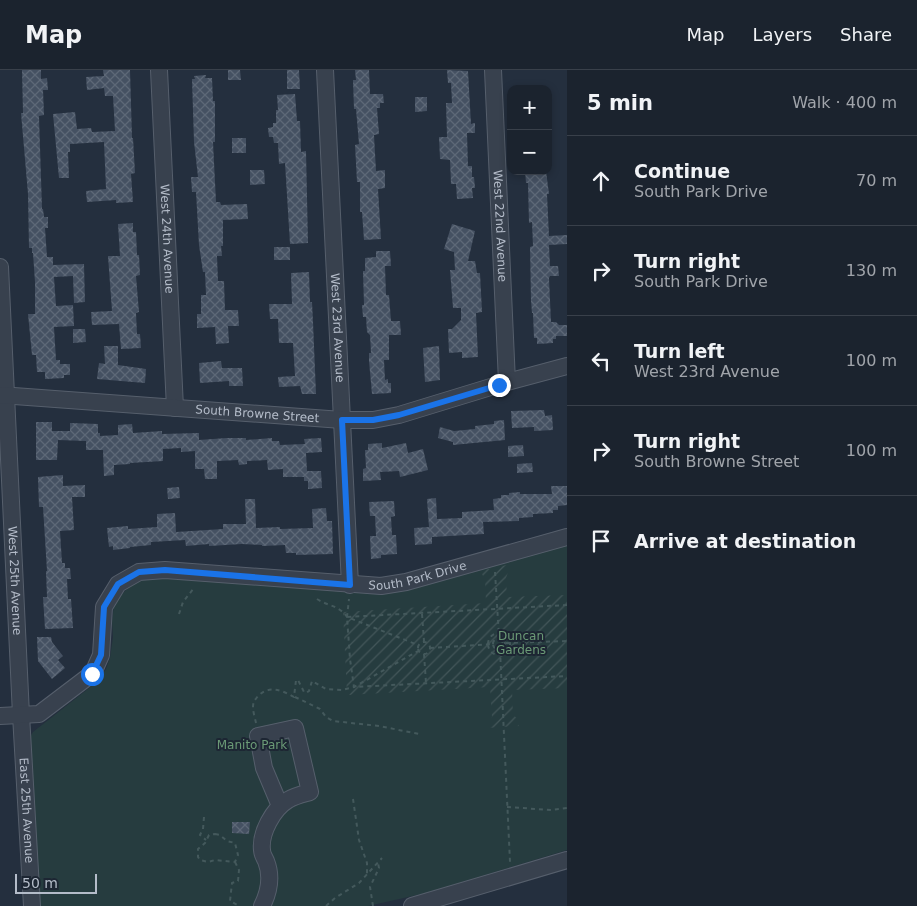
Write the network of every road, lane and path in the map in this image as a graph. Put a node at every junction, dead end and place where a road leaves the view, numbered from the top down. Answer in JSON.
{"nodes":[{"id":1,"x":159,"y":70,"type":"edge"},
{"id":2,"x":325,"y":70,"type":"edge"},
{"id":3,"x":493,"y":70,"type":"edge"},
{"id":4,"x":0,"y":266,"type":"edge"},
{"id":5,"x":567,"y":366,"type":"edge"},
{"id":6,"x":507,"y":382,"type":"junction"},
{"id":7,"x":3,"y":395,"type":"edge"},
{"id":8,"x":175,"y":408,"type":"junction"},
{"id":9,"x":342,"y":420,"type":"junction"},
{"id":10,"x":567,"y":537,"type":"edge"},
{"id":11,"x":495,"y":557,"type":"junction"},
{"id":12,"x":350,"y":585,"type":"junction"},
{"id":13,"x":194,"y":588,"type":"dead end"},
{"id":14,"x":316,"y":599,"type":"dead end"},
{"id":15,"x":567,"y":605,"type":"edge"},
{"id":16,"x":497,"y":609,"type":"junction"},
{"id":17,"x":179,"y":614,"type":"dead end"},
{"id":18,"x":422,"y":614,"type":"junction"},
{"id":19,"x":347,"y":617,"type":"junction"},
{"id":20,"x":499,"y":632,"type":"junction"},
{"id":21,"x":499,"y":637,"type":"junction"},
{"id":22,"x":424,"y":641,"type":"junction"},
{"id":23,"x":567,"y":641,"type":"edge"},
{"id":24,"x":511,"y":643,"type":"junction"},
{"id":25,"x":488,"y":644,"type":"junction"},
{"id":26,"x":493,"y":644,"type":"junction"},
{"id":27,"x":506,"y":644,"type":"junction"},
{"id":28,"x":418,"y":645,"type":"junction"},
{"id":29,"x":430,"y":648,"type":"junction"},
{"id":30,"x":500,"y":650,"type":"junction"},
{"id":31,"x":418,"y":651,"type":"junction"},
{"id":32,"x":424,"y":654,"type":"junction"},
{"id":33,"x":500,"y":655,"type":"junction"},
{"id":34,"x":567,"y":676,"type":"edge"},
{"id":35,"x":501,"y":679,"type":"junction"},
{"id":36,"x":426,"y":683,"type":"junction"},
{"id":37,"x":354,"y":687,"type":"junction"},
{"id":38,"x":294,"y":697,"type":"junction"},
{"id":39,"x":21,"y":715,"type":"junction"},
{"id":40,"x":0,"y":716,"type":"edge"},
{"id":41,"x":419,"y":734,"type":"dead end"},
{"id":42,"x":258,"y":736,"type":"junction"},
{"id":43,"x":353,"y":799,"type":"dead end"},
{"id":44,"x":280,"y":806,"type":"junction"},
{"id":45,"x":507,"y":807,"type":"junction"},
{"id":46,"x":567,"y":808,"type":"edge"},
{"id":47,"x":204,"y":817,"type":"dead end"},
{"id":48,"x":206,"y":840,"type":"junction"},
{"id":49,"x":382,"y":858,"type":"dead end"},
{"id":50,"x":567,"y":860,"type":"edge"},
{"id":51,"x":235,"y":862,"type":"junction"},
{"id":52,"x":378,"y":863,"type":"junction"},
{"id":53,"x":367,"y":875,"type":"junction"},
{"id":54,"x":510,"y":877,"type":"junction"},
{"id":55,"x":32,"y":906,"type":"edge"},
{"id":56,"x":238,"y":906,"type":"edge"},
{"id":57,"x":262,"y":906,"type":"edge"},
{"id":58,"x":326,"y":906,"type":"edge"},
{"id":59,"x":373,"y":906,"type":"edge"},
{"id":60,"x":415,"y":906,"type":"edge"}],
"edges":[{"from":1,"to":8,"type":"street","name":"West 24th Avenue"},
{"from":2,"to":9,"type":"street","name":"West 23rd Avenue"},
{"from":3,"to":6,"type":"street","name":"West 22nd Avenue"},
{"from":4,"to":7,"type":"street","name":"West 25th Avenue"},
{"from":5,"to":6,"type":"street","name":"South Browne Street"},
{"from":6,"to":9,"type":"street","name":"South Browne Street"},
{"from":7,"to":8,"type":"street","name":"South Browne Street"},
{"from":7,"to":39,"type":"street","name":"West 25th Avenue"},
{"from":8,"to":9,"type":"street","name":"South Browne Street"},
{"from":9,"to":12,"type":"street","name":"West 23rd Avenue"},
{"from":10,"to":11,"type":"street","name":"South Park Drive"},
{"from":11,"to":12,"type":"street","name":"South Park Drive"},
{"from":11,"to":16,"type":"path"},
{"from":12,"to":19,"type":"path"},
{"from":12,"to":39,"type":"street","name":"South Park Drive"},
{"from":13,"to":17,"type":"path"},
{"from":14,"to":19,"type":"path"},
{"from":15,"to":16,"type":"path"},
{"from":16,"to":18,"type":"path"},
{"from":16,"to":20,"type":"path"},
{"from":18,"to":19,"type":"path"},
{"from":18,"to":22,"type":"path"},
{"from":19,"to":28,"type":"path"},
{"from":19,"to":37,"type":"path"},
{"from":20,"to":21,"type":"path"},
{"from":20,"to":24,"type":"path"},
{"from":20,"to":25,"type":"path"},
{"from":21,"to":26,"type":"path"},
{"from":21,"to":27,"type":"path"},
{"from":22,"to":28,"type":"path"},
{"from":22,"to":29,"type":"path"},
{"from":23,"to":24,"type":"path"},
{"from":24,"to":27,"type":"path"},
{"from":24,"to":33,"type":"path"},
{"from":25,"to":26,"type":"path"},
{"from":25,"to":29,"type":"path"},
{"from":25,"to":33,"type":"path"},
{"from":26,"to":30,"type":"path"},
{"from":27,"to":30,"type":"path"},
{"from":28,"to":31,"type":"path"},
{"from":29,"to":32,"type":"path"},
{"from":30,"to":33,"type":"path"},
{"from":31,"to":32,"type":"path"},
{"from":31,"to":37,"type":"path"},
{"from":32,"to":36,"type":"path"},
{"from":33,"to":35,"type":"path"},
{"from":34,"to":35,"type":"path"},
{"from":35,"to":36,"type":"path"},
{"from":35,"to":45,"type":"path"},
{"from":36,"to":37,"type":"path"},
{"from":37,"to":38,"type":"path"},
{"from":38,"to":41,"type":"path"},
{"from":38,"to":42,"type":"path"},
{"from":39,"to":40,"type":"street","name":"South Park Drive"},
{"from":39,"to":55,"type":"street","name":"East 25th Avenue"},
{"from":42,"to":44,"type":"street"},
{"from":42,"to":44,"type":"street"},
{"from":43,"to":53,"type":"path"},
{"from":44,"to":57,"type":"street"},
{"from":45,"to":46,"type":"path"},
{"from":45,"to":54,"type":"path"},
{"from":47,"to":48,"type":"path"},
{"from":48,"to":51,"type":"path"},
{"from":48,"to":51,"type":"path"},
{"from":49,"to":52,"type":"path"},
{"from":50,"to":54,"type":"street"},
{"from":51,"to":56,"type":"path"},
{"from":52,"to":53,"type":"path"},
{"from":52,"to":59,"type":"path"},
{"from":53,"to":58,"type":"path"},
{"from":54,"to":60,"type":"street"}]}
